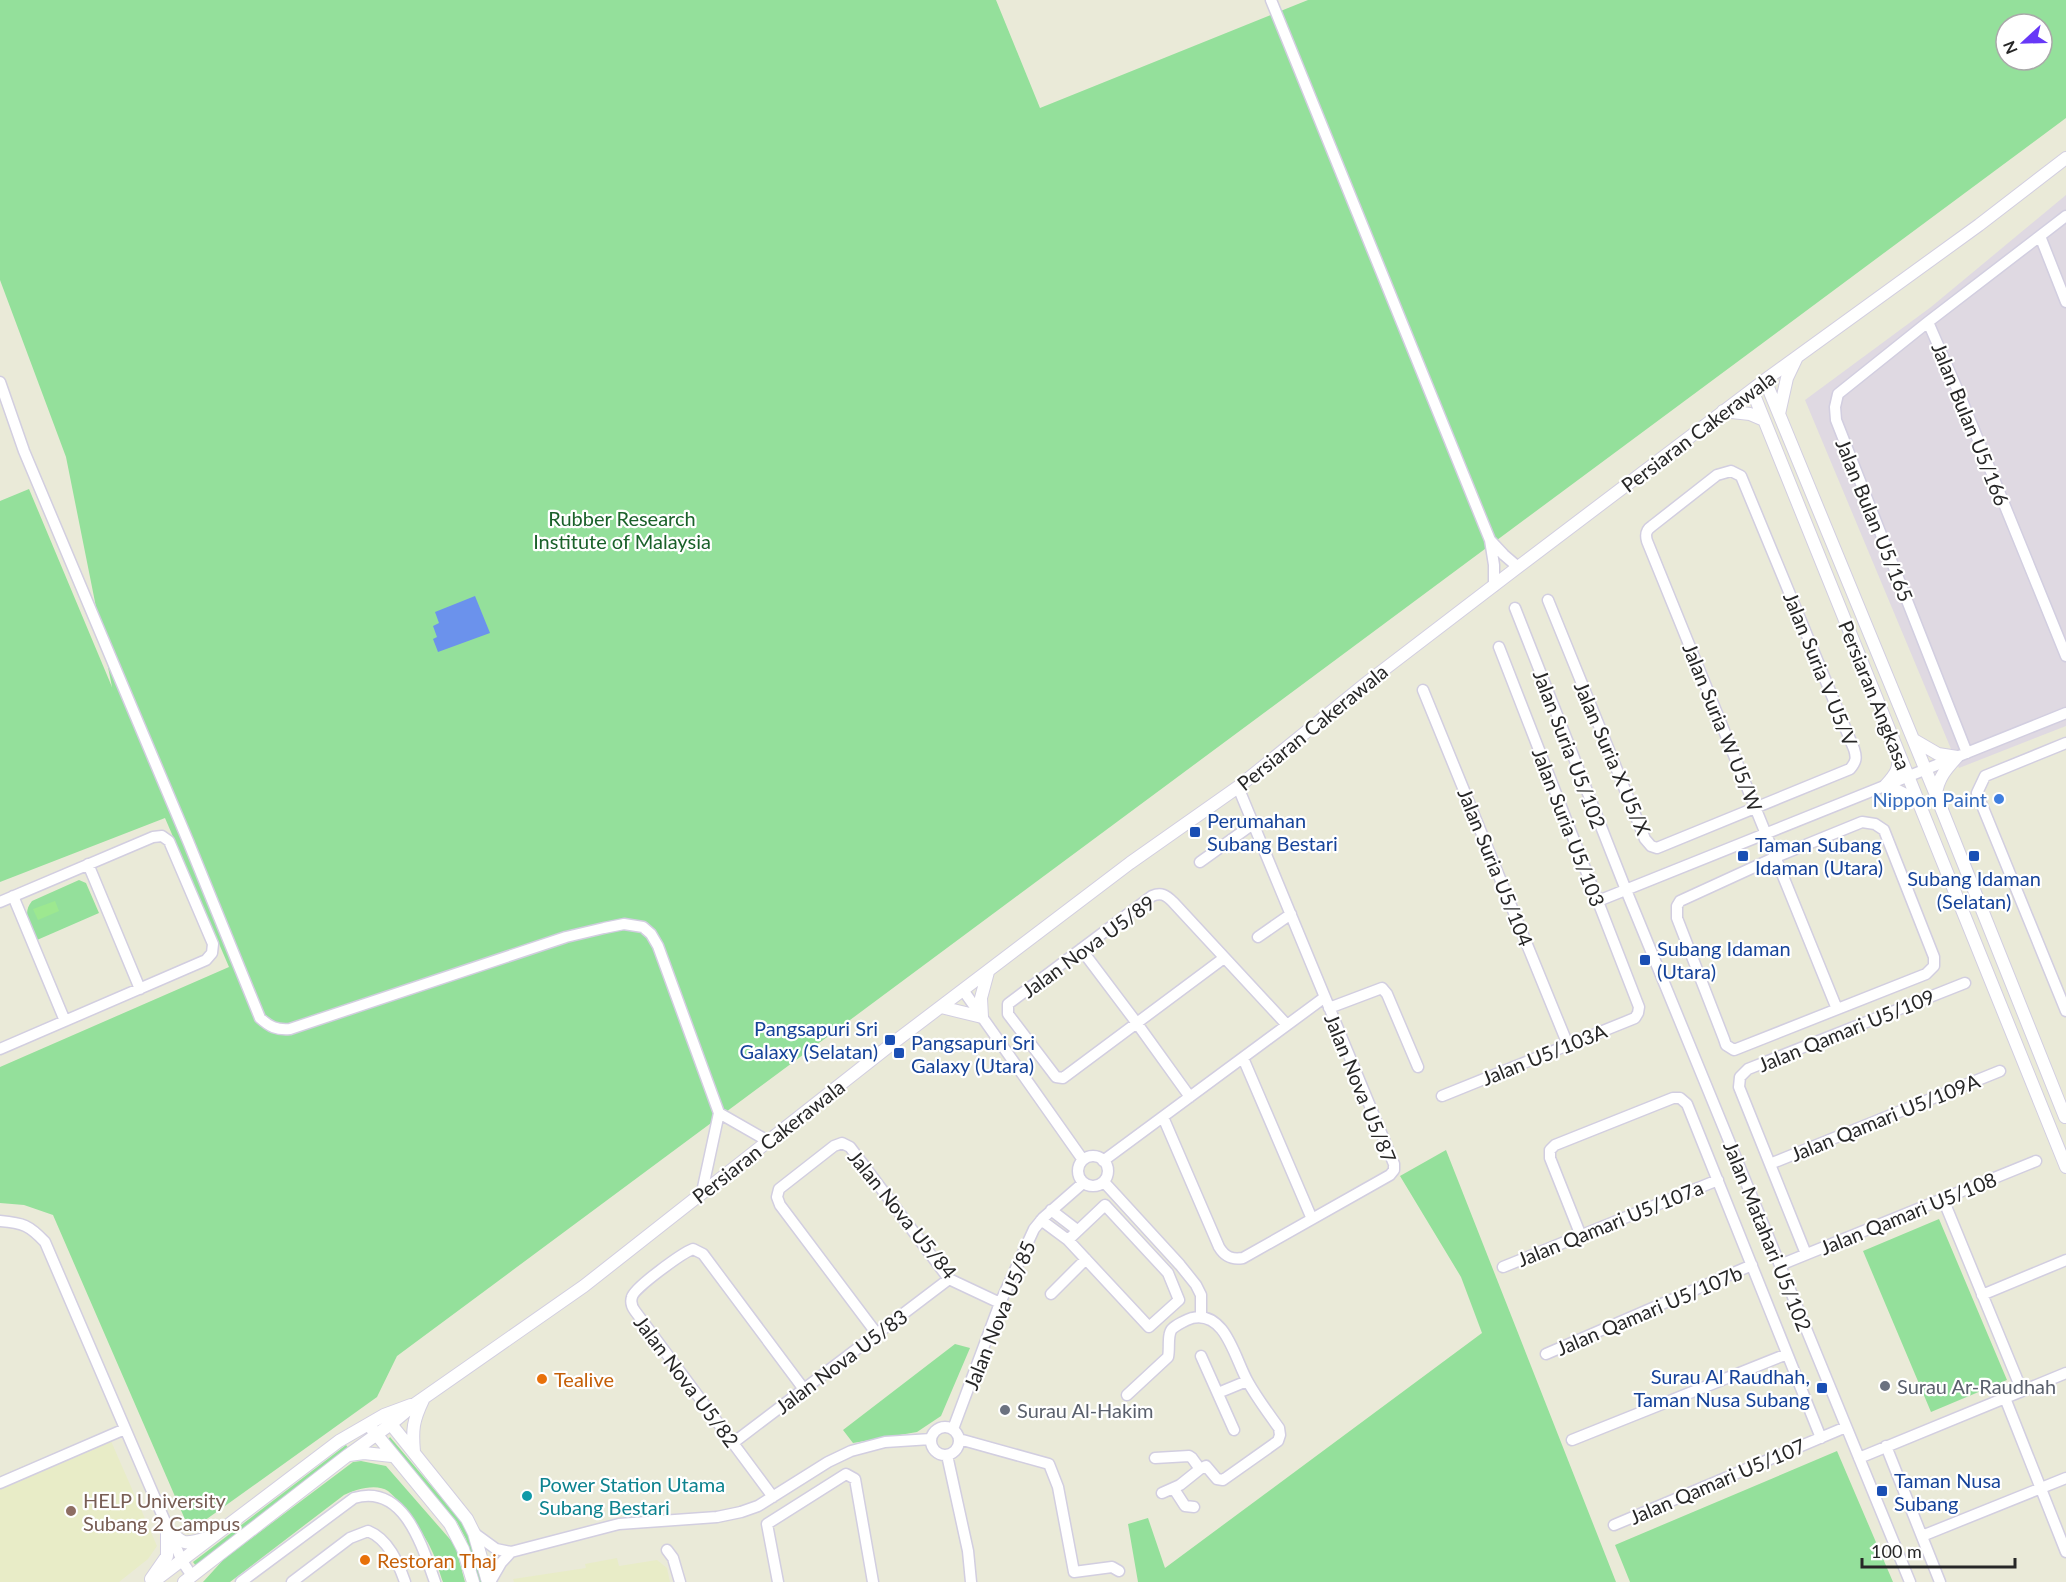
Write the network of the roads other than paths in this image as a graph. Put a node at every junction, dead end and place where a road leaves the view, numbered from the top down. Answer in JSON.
{"nodes":[{"id":1,"x":1275,"y":1,"type":"edge"},
{"id":2,"x":2066,"y":158,"type":"edge"},
{"id":3,"x":2066,"y":216,"type":"edge"},
{"id":4,"x":2040,"y":236,"type":"junction"},
{"id":5,"x":2066,"y":302,"type":"edge"},
{"id":6,"x":1928,"y":322,"type":"junction"},
{"id":7,"x":1798,"y":356,"type":"junction"},
{"id":8,"x":1765,"y":380,"type":"junction"},
{"id":9,"x":0,"y":382,"type":"edge"},
{"id":10,"x":1752,"y":390,"type":"junction"},
{"id":11,"x":1724,"y":411,"type":"junction"},
{"id":12,"x":1779,"y":414,"type":"junction"},
{"id":13,"x":1764,"y":420,"type":"junction"},
{"id":14,"x":1490,"y":540,"type":"junction"},
{"id":15,"x":1518,"y":567,"type":"junction"},
{"id":16,"x":1494,"y":586,"type":"junction"},
{"id":17,"x":1548,"y":600,"type":"dead end"},
{"id":18,"x":1515,"y":608,"type":"dead end"},
{"id":19,"x":1680,"y":620,"type":"joint"},
{"id":20,"x":1498,"y":646,"type":"dead end"},
{"id":21,"x":2066,"y":656,"type":"edge"},
{"id":22,"x":1423,"y":690,"type":"dead end"},
{"id":23,"x":2066,"y":713,"type":"edge"},
{"id":24,"x":1913,"y":740,"type":"junction"},
{"id":25,"x":2066,"y":743,"type":"edge"},
{"id":26,"x":1897,"y":748,"type":"junction"},
{"id":27,"x":1962,"y":755,"type":"junction"},
{"id":28,"x":1925,"y":770,"type":"junction"},
{"id":29,"x":1908,"y":777,"type":"junction"},
{"id":30,"x":1886,"y":785,"type":"junction"},
{"id":31,"x":1238,"y":787,"type":"junction"},
{"id":32,"x":1936,"y":795,"type":"junction"},
{"id":33,"x":1918,"y":801,"type":"junction"},
{"id":34,"x":1755,"y":807,"type":"junction"},
{"id":35,"x":1253,"y":824,"type":"junction"},
{"id":36,"x":1766,"y":834,"type":"junction"},
{"id":37,"x":1658,"y":848,"type":"joint"},
{"id":38,"x":1776,"y":857,"type":"junction"},
{"id":39,"x":1200,"y":862,"type":"dead end"},
{"id":40,"x":88,"y":864,"type":"junction"},
{"id":41,"x":1626,"y":891,"type":"junction"},
{"id":42,"x":13,"y":896,"type":"junction"},
{"id":43,"x":1598,"y":901,"type":"junction"},
{"id":44,"x":0,"y":902,"type":"edge"},
{"id":45,"x":1292,"y":914,"type":"junction"},
{"id":46,"x":1258,"y":938,"type":"dead end"},
{"id":47,"x":1081,"y":949,"type":"junction"},
{"id":48,"x":1224,"y":958,"type":"junction"},
{"id":49,"x":987,"y":972,"type":"junction"},
{"id":50,"x":1965,"y":983,"type":"dead end"},
{"id":51,"x":140,"y":989,"type":"junction"},
{"id":52,"x":963,"y":990,"type":"junction"},
{"id":53,"x":1327,"y":1003,"type":"junction"},
{"id":54,"x":941,"y":1007,"type":"junction"},
{"id":55,"x":1640,"y":1007,"type":"joint"},
{"id":56,"x":1837,"y":1009,"type":"junction"},
{"id":57,"x":2066,"y":1011,"type":"edge"},
{"id":58,"x":982,"y":1017,"type":"junction"},
{"id":59,"x":65,"y":1022,"type":"junction"},
{"id":60,"x":1136,"y":1022,"type":"junction"},
{"id":61,"x":1287,"y":1025,"type":"junction"},
{"id":62,"x":1568,"y":1045,"type":"junction"},
{"id":63,"x":0,"y":1049,"type":"edge"},
{"id":64,"x":1243,"y":1058,"type":"junction"},
{"id":65,"x":1418,"y":1067,"type":"dead end"},
{"id":66,"x":2000,"y":1071,"type":"dead end"},
{"id":67,"x":1442,"y":1096,"type":"dead end"},
{"id":68,"x":1190,"y":1097,"type":"junction"},
{"id":69,"x":719,"y":1113,"type":"junction"},
{"id":70,"x":1163,"y":1117,"type":"junction"},
{"id":71,"x":2066,"y":1117,"type":"edge"},
{"id":72,"x":2048,"y":1124,"type":"junction"},
{"id":73,"x":768,"y":1141,"type":"junction"},
{"id":74,"x":1083,"y":1160,"type":"junction"},
{"id":75,"x":1103,"y":1161,"type":"junction"},
{"id":76,"x":2036,"y":1161,"type":"dead end"},
{"id":77,"x":1770,"y":1164,"type":"junction"},
{"id":78,"x":2066,"y":1167,"type":"edge"},
{"id":79,"x":1718,"y":1180,"type":"junction"},
{"id":80,"x":1104,"y":1182,"type":"junction"},
{"id":81,"x":1083,"y":1183,"type":"junction"},
{"id":82,"x":702,"y":1192,"type":"junction"},
{"id":83,"x":1943,"y":1198,"type":"junction"},
{"id":84,"x":1051,"y":1210,"type":"junction"},
{"id":85,"x":1312,"y":1219,"type":"junction"},
{"id":86,"x":1041,"y":1220,"type":"junction"},
{"id":87,"x":0,"y":1221,"type":"edge"},
{"id":88,"x":1077,"y":1230,"type":"junction"},
{"id":89,"x":1581,"y":1236,"type":"junction"},
{"id":90,"x":1068,"y":1240,"type":"junction"},
{"id":91,"x":1806,"y":1254,"type":"junction"},
{"id":92,"x":1086,"y":1259,"type":"junction"},
{"id":93,"x":2066,"y":1260,"type":"edge"},
{"id":94,"x":1752,"y":1265,"type":"junction"},
{"id":95,"x":1780,"y":1265,"type":"junction"},
{"id":96,"x":1503,"y":1267,"type":"dead end"},
{"id":97,"x":950,"y":1279,"type":"junction"},
{"id":98,"x":1051,"y":1294,"type":"dead end"},
{"id":99,"x":1982,"y":1294,"type":"junction"},
{"id":100,"x":1000,"y":1303,"type":"junction"},
{"id":101,"x":1201,"y":1317,"type":"junction"},
{"id":102,"x":877,"y":1334,"type":"junction"},
{"id":103,"x":1546,"y":1354,"type":"dead end"},
{"id":104,"x":1787,"y":1354,"type":"junction"},
{"id":105,"x":1201,"y":1356,"type":"dead end"},
{"id":106,"x":2066,"y":1373,"type":"edge"},
{"id":107,"x":1247,"y":1381,"type":"junction"},
{"id":108,"x":803,"y":1388,"type":"junction"},
{"id":109,"x":2022,"y":1391,"type":"junction"},
{"id":110,"x":1218,"y":1393,"type":"junction"},
{"id":111,"x":1127,"y":1395,"type":"dead end"},
{"id":112,"x":2005,"y":1398,"type":"junction"},
{"id":113,"x":419,"y":1401,"type":"junction"},
{"id":114,"x":387,"y":1420,"type":"junction"},
{"id":115,"x":368,"y":1424,"type":"junction"},
{"id":116,"x":1846,"y":1427,"type":"junction"},
{"id":117,"x":124,"y":1429,"type":"junction"},
{"id":118,"x":953,"y":1429,"type":"junction"},
{"id":119,"x":1234,"y":1430,"type":"dead end"},
{"id":120,"x":376,"y":1435,"type":"junction"},
{"id":121,"x":1821,"y":1438,"type":"junction"},
{"id":122,"x":931,"y":1439,"type":"junction"},
{"id":123,"x":959,"y":1439,"type":"junction"},
{"id":124,"x":1572,"y":1440,"type":"dead end"},
{"id":125,"x":732,"y":1443,"type":"junction"},
{"id":126,"x":1886,"y":1446,"type":"junction"},
{"id":127,"x":414,"y":1453,"type":"junction"},
{"id":128,"x":348,"y":1455,"type":"junction"},
{"id":129,"x":947,"y":1455,"type":"junction"},
{"id":130,"x":392,"y":1456,"type":"junction"},
{"id":131,"x":1155,"y":1458,"type":"dead end"},
{"id":132,"x":1859,"y":1458,"type":"junction"},
{"id":133,"x":1200,"y":1469,"type":"junction"},
{"id":134,"x":2066,"y":1478,"type":"edge"},
{"id":135,"x":0,"y":1483,"type":"edge"},
{"id":136,"x":2040,"y":1488,"type":"junction"},
{"id":137,"x":1174,"y":1489,"type":"junction"},
{"id":138,"x":1162,"y":1493,"type":"dead end"},
{"id":139,"x":773,"y":1497,"type":"junction"},
{"id":140,"x":1194,"y":1507,"type":"dead end"},
{"id":141,"x":1614,"y":1525,"type":"dead end"},
{"id":142,"x":167,"y":1528,"type":"junction"},
{"id":143,"x":474,"y":1533,"type":"junction"},
{"id":144,"x":213,"y":1536,"type":"junction"},
{"id":145,"x":1922,"y":1536,"type":"junction"},
{"id":146,"x":667,"y":1550,"type":"dead end"},
{"id":147,"x":2066,"y":1551,"type":"edge"},
{"id":148,"x":511,"y":1552,"type":"junction"},
{"id":149,"x":182,"y":1561,"type":"junction"},
{"id":150,"x":1119,"y":1571,"type":"dead end"},
{"id":151,"x":188,"y":1579,"type":"edge"},
{"id":152,"x":148,"y":1582,"type":"edge"},
{"id":153,"x":153,"y":1582,"type":"edge"},
{"id":154,"x":241,"y":1582,"type":"edge"},
{"id":155,"x":292,"y":1582,"type":"edge"},
{"id":156,"x":405,"y":1582,"type":"edge"},
{"id":157,"x":435,"y":1582,"type":"edge"},
{"id":158,"x":472,"y":1582,"type":"edge"},
{"id":159,"x":489,"y":1582,"type":"edge"},
{"id":160,"x":680,"y":1582,"type":"edge"},
{"id":161,"x":778,"y":1582,"type":"edge"},
{"id":162,"x":873,"y":1582,"type":"edge"},
{"id":163,"x":971,"y":1582,"type":"edge"},
{"id":164,"x":1910,"y":1582,"type":"edge"},
{"id":165,"x":1940,"y":1582,"type":"edge"}],
"edges":[{"from":1,"to":14,"type":"street"},
{"from":2,"to":7,"type":"street","name":"Persiaran Cakerawala"},
{"from":3,"to":4,"type":"street","name":"Jalan Bulan U5/166"},
{"from":4,"to":5,"type":"street"},
{"from":4,"to":6,"type":"street","name":"Jalan Bulan U5/166"},
{"from":6,"to":21,"type":"street","name":"Jalan Bulan U5/166"},
{"from":6,"to":27,"type":"street","name":"Jalan Bulan U5/165"},
{"from":7,"to":8,"type":"street","name":"Persiaran Cakerawala"},
{"from":7,"to":12,"type":"street"},
{"from":8,"to":10,"type":"street","name":"Persiaran Cakerawala"},
{"from":8,"to":12,"type":"street","name":"Persiaran Angkasa"},
{"from":9,"to":69,"type":"street"},
{"from":10,"to":11,"type":"street","name":"Persiaran Cakerawala"},
{"from":10,"to":13,"type":"street","name":"Persiaran Angkasa"},
{"from":11,"to":13,"type":"street"},
{"from":11,"to":15,"type":"street","name":"Persiaran Cakerawala"},
{"from":12,"to":24,"type":"street","name":"Persiaran Angkasa"},
{"from":13,"to":26,"type":"street","name":"Persiaran Angkasa"},
{"from":14,"to":15,"type":"street"},
{"from":14,"to":16,"type":"street"},
{"from":15,"to":16,"type":"street","name":"Persiaran Cakerawala"},
{"from":16,"to":31,"type":"street","name":"Persiaran Cakerawala"},
{"from":17,"to":37,"type":"street","name":"Jalan Suria X U5/X"},
{"from":18,"to":41,"type":"street","name":"Jalan Suria U5/102"},
{"from":19,"to":34,"type":"street","name":"Jalan Suria W U5/W"},
{"from":19,"to":34,"type":"street","name":"Jalan Suria V U5/V"},
{"from":20,"to":43,"type":"street","name":"Jalan Suria U5/103"},
{"from":22,"to":62,"type":"street","name":"Jalan Suria U5/104"},
{"from":23,"to":27,"type":"street"},
{"from":24,"to":27,"type":"street"},
{"from":24,"to":28,"type":"street","name":"Persiaran Angkasa"},
{"from":25,"to":57,"type":"street"},
{"from":26,"to":29,"type":"street","name":"Persiaran Angkasa"},
{"from":26,"to":30,"type":"street"},
{"from":27,"to":28,"type":"street"},
{"from":27,"to":32,"type":"street"},
{"from":28,"to":29,"type":"street"},
{"from":28,"to":32,"type":"street","name":"Persiaran Angkasa"},
{"from":29,"to":30,"type":"street"},
{"from":29,"to":33,"type":"street","name":"Persiaran Angkasa"},
{"from":30,"to":33,"type":"street"},
{"from":30,"to":36,"type":"street"},
{"from":31,"to":35,"type":"street","name":"Jalan Nova U5/87"},
{"from":31,"to":49,"type":"street","name":"Persiaran Cakerawala"},
{"from":32,"to":71,"type":"street","name":"Persiaran Angkasa"},
{"from":33,"to":72,"type":"street","name":"Persiaran Angkasa"},
{"from":34,"to":36,"type":"street","name":"Jalan Suria W U5/W"},
{"from":34,"to":37,"type":"street","name":"Jalan Suria V U5/V"},
{"from":35,"to":39,"type":"street"},
{"from":35,"to":45,"type":"street","name":"Jalan Nova U5/87"},
{"from":36,"to":38,"type":"street","name":"Jalan Suria W U5/W"},
{"from":36,"to":41,"type":"street"},
{"from":38,"to":56,"type":"street","name":"Jalan Suria W U5/W"},
{"from":38,"to":56,"type":"street"},
{"from":38,"to":56,"type":"street"},
{"from":40,"to":42,"type":"street"},
{"from":40,"to":51,"type":"street"},
{"from":40,"to":51,"type":"street"},
{"from":41,"to":43,"type":"street"},
{"from":41,"to":95,"type":"street","name":"Jalan Matahari U5/102"},
{"from":42,"to":44,"type":"street"},
{"from":42,"to":59,"type":"street"},
{"from":43,"to":55,"type":"street","name":"Jalan Suria U5/103"},
{"from":45,"to":46,"type":"street"},
{"from":45,"to":53,"type":"street","name":"Jalan Nova U5/87"},
{"from":47,"to":48,"type":"street","name":"Jalan Nova U5/89"},
{"from":47,"to":60,"type":"street"},
{"from":47,"to":60,"type":"street","name":"Jalan Nova U5/89"},
{"from":48,"to":60,"type":"street","name":"Jalan Nova U5/89"},
{"from":48,"to":61,"type":"street","name":"Jalan Nova U5/89"},
{"from":49,"to":52,"type":"street","name":"Persiaran Cakerawala"},
{"from":49,"to":58,"type":"street"},
{"from":50,"to":77,"type":"street","name":"Jalan Qamari U5/109"},
{"from":51,"to":59,"type":"street"},
{"from":52,"to":54,"type":"street","name":"Persiaran Cakerawala"},
{"from":52,"to":58,"type":"street"},
{"from":53,"to":61,"type":"street"},
{"from":53,"to":65,"type":"street"},
{"from":53,"to":85,"type":"street","name":"Jalan Nova U5/87"},
{"from":54,"to":58,"type":"street"},
{"from":54,"to":73,"type":"street","name":"Persiaran Cakerawala"},
{"from":55,"to":62,"type":"street","name":"Jalan U5/103A"},
{"from":58,"to":74,"type":"street"},
{"from":59,"to":63,"type":"street"},
{"from":60,"to":68,"type":"street"},
{"from":61,"to":64,"type":"street"},
{"from":62,"to":67,"type":"street","name":"Jalan U5/103A"},
{"from":64,"to":68,"type":"street"},
{"from":64,"to":85,"type":"street"},
{"from":66,"to":77,"type":"street","name":"Jalan Qamari U5/109A"},
{"from":68,"to":70,"type":"street"},
{"from":69,"to":73,"type":"street"},
{"from":69,"to":82,"type":"street"},
{"from":70,"to":75,"type":"street"},
{"from":70,"to":85,"type":"street","name":"Jalan Nova U5/87"},
{"from":71,"to":72,"type":"street"},
{"from":72,"to":78,"type":"street","name":"Persiaran Angkasa"},
{"from":73,"to":82,"type":"street","name":"Persiaran Cakerawala"},
{"from":74,"to":75,"type":"street"},
{"from":74,"to":81,"type":"street"},
{"from":75,"to":80,"type":"street"},
{"from":76,"to":83,"type":"street","name":"Jalan Qamari U5/108"},
{"from":77,"to":91,"type":"street","name":"Jalan Qamari U5/109"},
{"from":79,"to":89,"type":"street","name":"Jalan Qamari U5/107a"},
{"from":79,"to":89,"type":"street","name":"Jalan Qamari U5/107"},
{"from":79,"to":94,"type":"street","name":"Jalan Qamari U5/107"},
{"from":80,"to":81,"type":"street"},
{"from":80,"to":101,"type":"street"},
{"from":81,"to":84,"type":"street","name":"Jalan Nova U5/85"},
{"from":82,"to":113,"type":"street","name":"Persiaran Cakerawala"},
{"from":83,"to":91,"type":"street","name":"Jalan Qamari U5/108"},
{"from":83,"to":99,"type":"street"},
{"from":84,"to":86,"type":"street","name":"Jalan Nova U5/85"},
{"from":84,"to":88,"type":"street"},
{"from":86,"to":90,"type":"street"},
{"from":86,"to":100,"type":"street","name":"Jalan Nova U5/85"},
{"from":87,"to":117,"type":"street"},
{"from":88,"to":90,"type":"street"},
{"from":88,"to":92,"type":"street"},
{"from":89,"to":96,"type":"street","name":"Jalan Qamari U5/107a"},
{"from":90,"to":92,"type":"street"},
{"from":91,"to":95,"type":"street","name":"Jalan Qamari U5/108"},
{"from":92,"to":98,"type":"street"},
{"from":93,"to":99,"type":"street"},
{"from":94,"to":103,"type":"street","name":"Jalan Qamari U5/107b"},
{"from":94,"to":104,"type":"street","name":"Jalan Qamari U5/107"},
{"from":95,"to":116,"type":"street","name":"Jalan Matahari U5/102"},
{"from":97,"to":100,"type":"street","name":"Jalan Nova U5/84"},
{"from":97,"to":102,"type":"street","name":"Jalan Nova U5/83"},
{"from":97,"to":102,"type":"street","name":"Jalan Nova U5/84"},
{"from":99,"to":109,"type":"street"},
{"from":100,"to":118,"type":"street","name":"Jalan Nova U5/85"},
{"from":101,"to":107,"type":"street"},
{"from":101,"to":111,"type":"street"},
{"from":102,"to":108,"type":"street","name":"Jalan Nova U5/83"},
{"from":104,"to":121,"type":"street","name":"Jalan Qamari U5/107"},
{"from":104,"to":124,"type":"street"},
{"from":105,"to":110,"type":"street"},
{"from":106,"to":109,"type":"street"},
{"from":107,"to":110,"type":"street"},
{"from":107,"to":133,"type":"street"},
{"from":108,"to":125,"type":"street","name":"Jalan Nova U5/83"},
{"from":108,"to":125,"type":"street","name":"Jalan Nova U5/82"},
{"from":109,"to":112,"type":"street"},
{"from":110,"to":119,"type":"street"},
{"from":112,"to":126,"type":"street"},
{"from":112,"to":136,"type":"street"},
{"from":113,"to":114,"type":"street","name":"Persiaran Cakerawala"},
{"from":113,"to":127,"type":"street"},
{"from":114,"to":115,"type":"street","name":"Persiaran Cakerawala"},
{"from":114,"to":120,"type":"street","name":"Persiaran Cakerawala"},
{"from":114,"to":127,"type":"street"},
{"from":115,"to":120,"type":"street"},
{"from":115,"to":144,"type":"street","name":"Persiaran Cakerawala"},
{"from":116,"to":121,"type":"street","name":"Jalan Qamari U5/107"},
{"from":116,"to":132,"type":"street","name":"Jalan Matahari U5/102"},
{"from":117,"to":135,"type":"street"},
{"from":117,"to":142,"type":"street"},
{"from":118,"to":122,"type":"street"},
{"from":118,"to":123,"type":"street"},
{"from":120,"to":128,"type":"street","name":"Persiaran Cakerawala"},
{"from":120,"to":130,"type":"street"},
{"from":121,"to":141,"type":"street","name":"Jalan Qamari U5/107"},
{"from":122,"to":129,"type":"street"},
{"from":122,"to":139,"type":"street"},
{"from":123,"to":129,"type":"street"},
{"from":123,"to":150,"type":"street"},
{"from":125,"to":139,"type":"street","name":"Jalan Nova U5/82"},
{"from":126,"to":132,"type":"street"},
{"from":126,"to":145,"type":"street"},
{"from":127,"to":143,"type":"street"},
{"from":128,"to":130,"type":"street"},
{"from":128,"to":151,"type":"street","name":"Persiaran Cakerawala"},
{"from":129,"to":163,"type":"street"},
{"from":130,"to":158,"type":"street"},
{"from":131,"to":133,"type":"street"},
{"from":132,"to":164,"type":"street","name":"Jalan Matahari U5/102"},
{"from":133,"to":137,"type":"street"},
{"from":134,"to":136,"type":"street"},
{"from":136,"to":145,"type":"street"},
{"from":136,"to":147,"type":"street"},
{"from":137,"to":138,"type":"street"},
{"from":137,"to":140,"type":"street"},
{"from":139,"to":148,"type":"street"},
{"from":142,"to":144,"type":"street"},
{"from":142,"to":149,"type":"street"},
{"from":142,"to":152,"type":"street"},
{"from":143,"to":148,"type":"street"},
{"from":143,"to":159,"type":"street"},
{"from":144,"to":149,"type":"street","name":"Persiaran Cakerawala"},
{"from":145,"to":165,"type":"street"},
{"from":146,"to":160,"type":"street"},
{"from":148,"to":159,"type":"street"},
{"from":149,"to":151,"type":"street"},
{"from":149,"to":153,"type":"street","name":"Persiaran Cakerawala"},
{"from":154,"to":157,"type":"street"},
{"from":155,"to":156,"type":"street"},
{"from":161,"to":162,"type":"street"}]}
